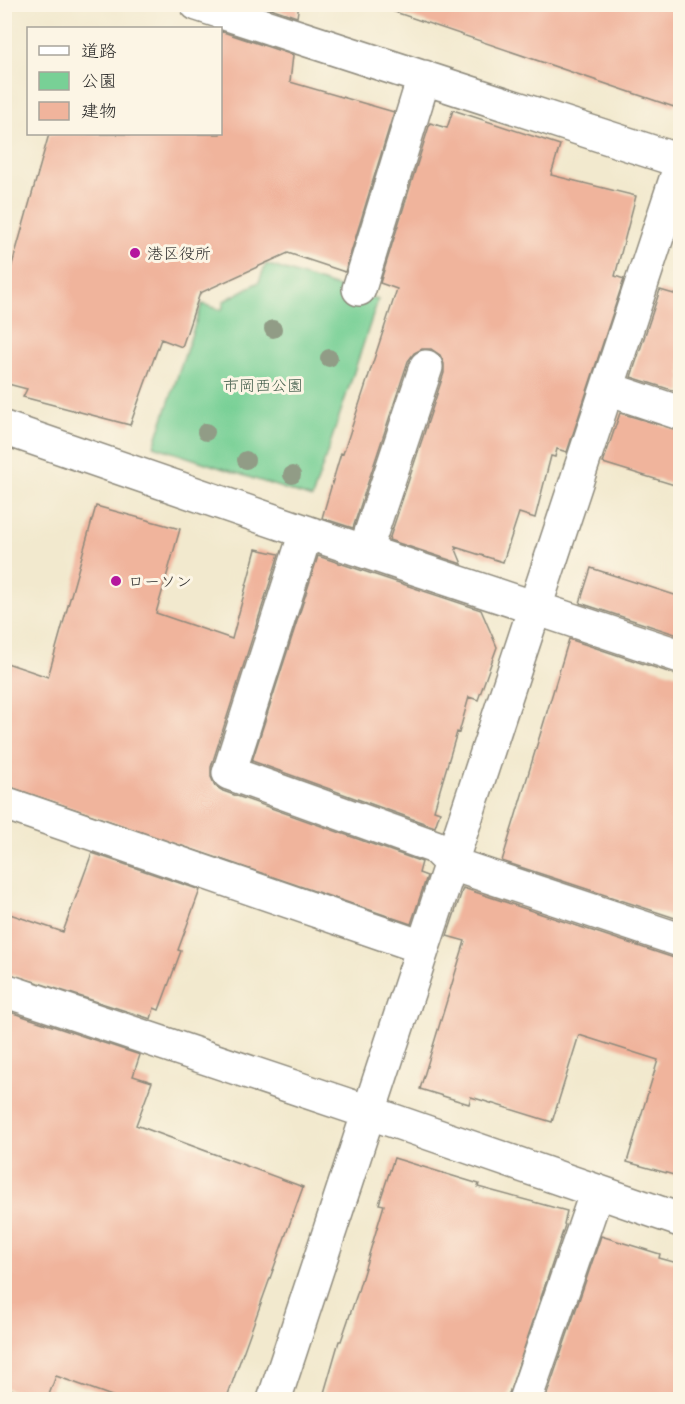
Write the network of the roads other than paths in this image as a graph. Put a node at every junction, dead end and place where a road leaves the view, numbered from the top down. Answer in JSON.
{"nodes":[{"id":1,"x":197,"y":4,"type":"edge"},
{"id":2,"x":424,"y":77,"type":"junction"},
{"id":3,"x":681,"y":161,"type":"edge"},
{"id":4,"x":681,"y":167,"type":"edge"},
{"id":5,"x":359,"y":289,"type":"dead end"},
{"id":6,"x":426,"y":367,"type":"dead end"},
{"id":7,"x":608,"y":389,"type":"junction"},
{"id":8,"x":681,"y":413,"type":"edge"},
{"id":9,"x":4,"y":428,"type":"edge"},
{"id":10,"x":306,"y":532,"type":"junction"},
{"id":11,"x":365,"y":551,"type":"junction"},
{"id":12,"x":537,"y":607,"type":"junction"},
{"id":13,"x":681,"y":656,"type":"edge"},
{"id":14,"x":4,"y":804,"type":"edge"},
{"id":15,"x":452,"y":864,"type":"junction"},
{"id":16,"x":681,"y":940,"type":"edge"},
{"id":17,"x":422,"y":946,"type":"junction"},
{"id":18,"x":4,"y":990,"type":"edge"},
{"id":19,"x":368,"y":1112,"type":"junction"},
{"id":20,"x":597,"y":1191,"type":"junction"},
{"id":21,"x":681,"y":1220,"type":"edge"},
{"id":22,"x":274,"y":1400,"type":"edge"},
{"id":23,"x":525,"y":1400,"type":"edge"}],
"edges":[{"from":1,"to":2,"type":"street"},
{"from":2,"to":3,"type":"street"},
{"from":2,"to":5,"type":"street"},
{"from":4,"to":7,"type":"street"},
{"from":6,"to":11,"type":"street"},
{"from":7,"to":8,"type":"street"},
{"from":7,"to":12,"type":"street"},
{"from":9,"to":10,"type":"street"},
{"from":10,"to":11,"type":"street"},
{"from":10,"to":15,"type":"street"},
{"from":11,"to":12,"type":"street"},
{"from":12,"to":13,"type":"street"},
{"from":12,"to":15,"type":"street"},
{"from":14,"to":17,"type":"street"},
{"from":15,"to":16,"type":"street"},
{"from":15,"to":17,"type":"street"},
{"from":17,"to":19,"type":"street"},
{"from":18,"to":19,"type":"street"},
{"from":19,"to":20,"type":"street"},
{"from":19,"to":22,"type":"street"},
{"from":20,"to":21,"type":"street"},
{"from":20,"to":23,"type":"street"}]}
